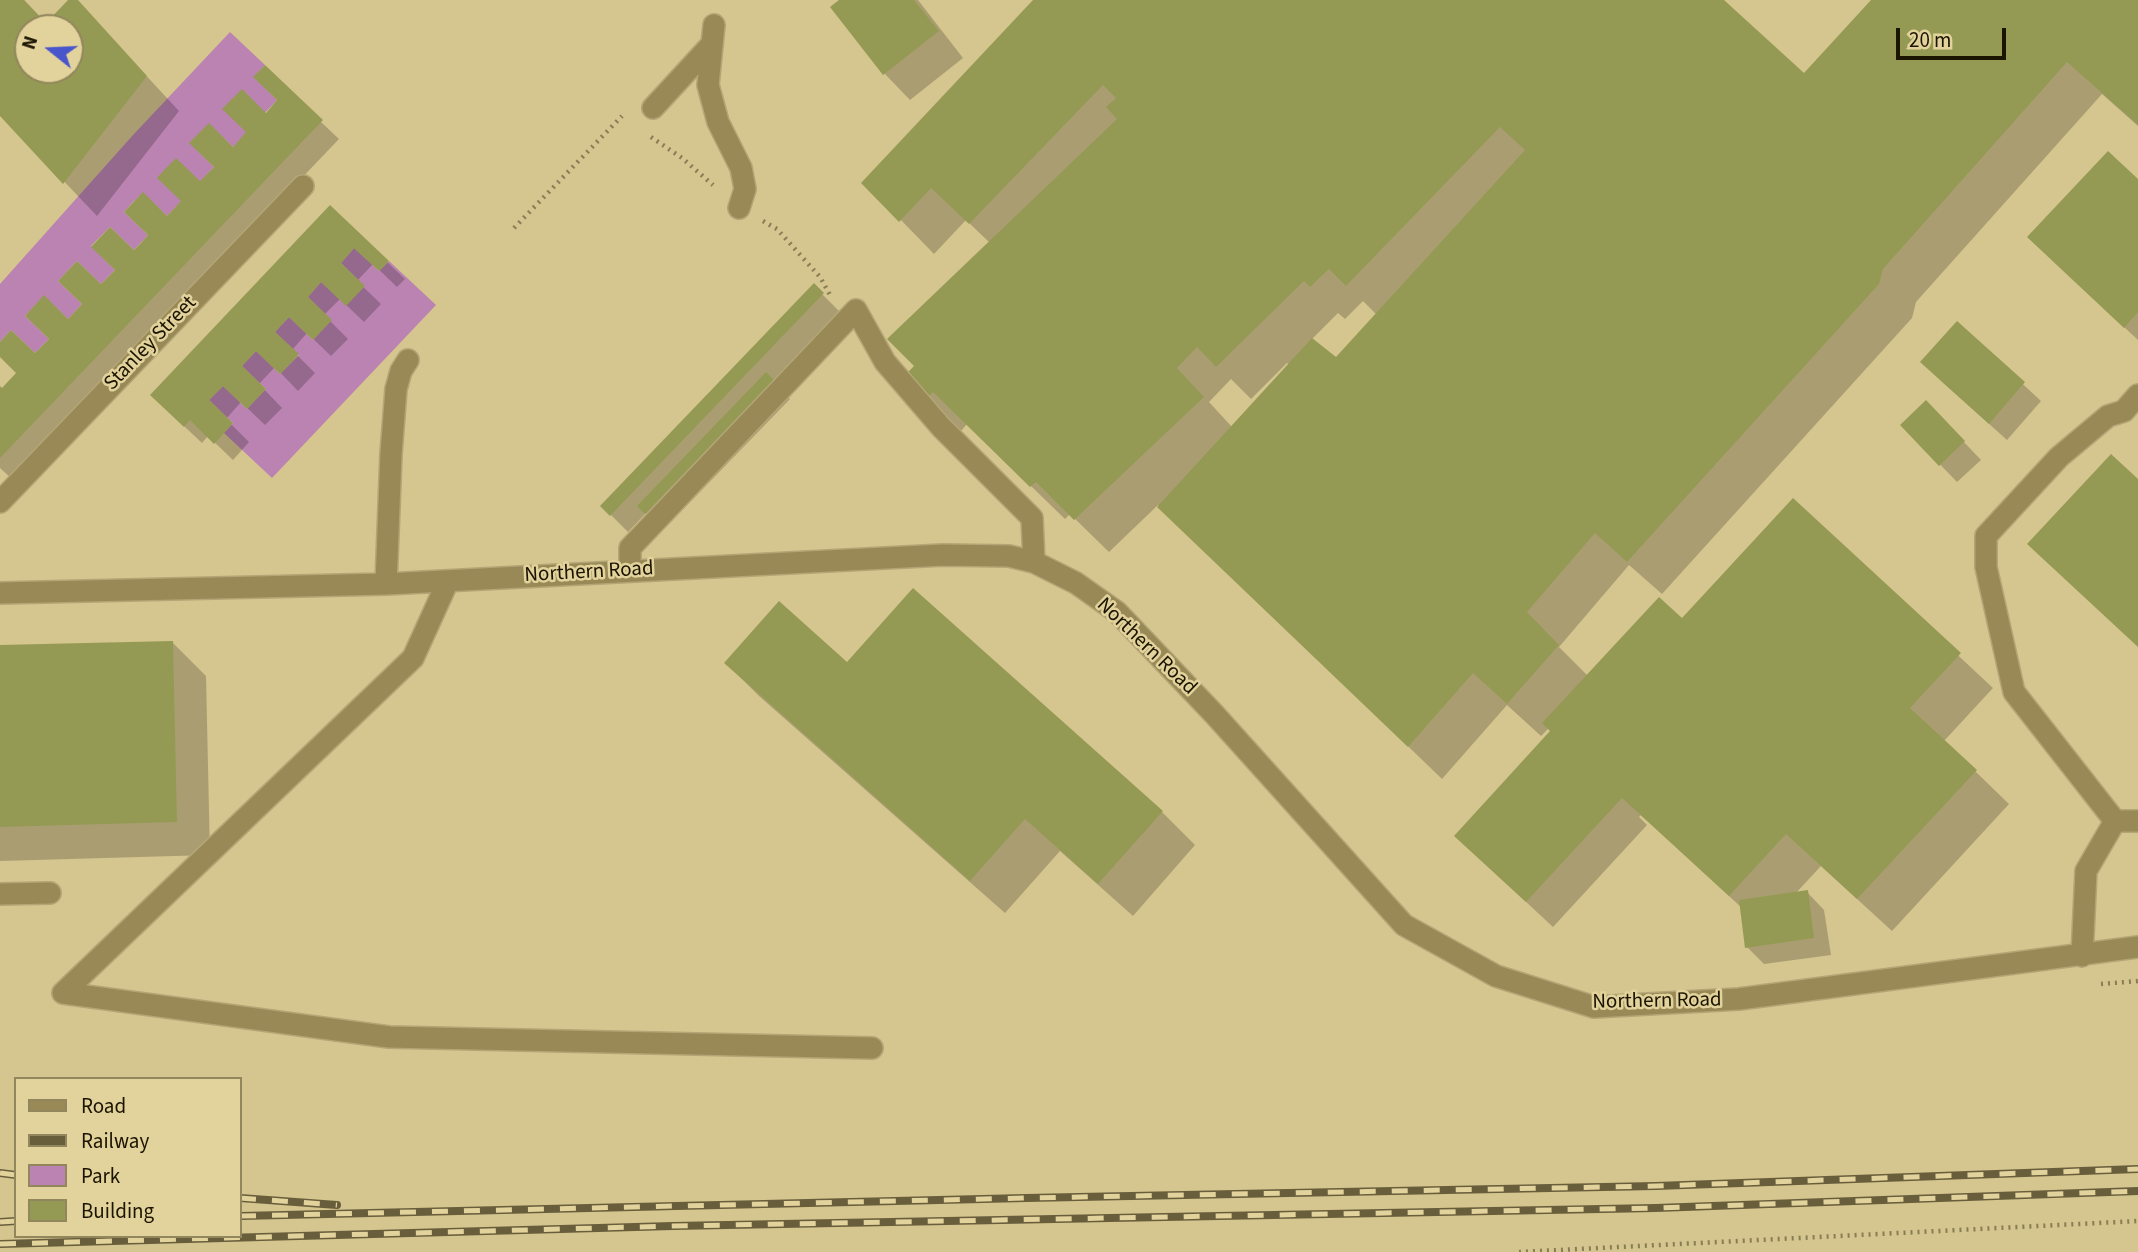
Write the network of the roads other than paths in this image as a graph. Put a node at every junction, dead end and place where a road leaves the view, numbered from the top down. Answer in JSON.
{"nodes":[{"id":1,"x":642,"y":107,"type":"road end"},
{"id":2,"x":303,"y":186,"type":"dead end"},
{"id":3,"x":739,"y":208,"type":"road end"},
{"id":4,"x":408,"y":360,"type":"dead end"},
{"id":5,"x":2138,"y":395,"type":"edge"},
{"id":6,"x":0,"y":502,"type":"edge"},
{"id":7,"x":1034,"y":562,"type":"junction"},
{"id":8,"x":630,"y":571,"type":"junction"},
{"id":9,"x":447,"y":581,"type":"junction"},
{"id":10,"x":386,"y":584,"type":"junction"},
{"id":11,"x":0,"y":593,"type":"edge"},
{"id":12,"x":2115,"y":821,"type":"junction"},
{"id":13,"x":2138,"y":821,"type":"edge"},
{"id":14,"x":50,"y":893,"type":"dead end"},
{"id":15,"x":0,"y":894,"type":"edge"},
{"id":16,"x":2138,"y":947,"type":"edge"},
{"id":17,"x":2082,"y":956,"type":"junction"},
{"id":18,"x":872,"y":1048,"type":"dead end"}],
"edges":[{"from":1,"to":3,"type":"street"},
{"from":2,"to":6,"type":"street","name":"Stanley Street"},
{"from":4,"to":10,"type":"street"},
{"from":5,"to":12,"type":"street"},
{"from":7,"to":8,"type":"street","name":"Northern Road"},
{"from":7,"to":8,"type":"street"},
{"from":7,"to":17,"type":"street","name":"Northern Road"},
{"from":8,"to":9,"type":"street","name":"Northern Road"},
{"from":9,"to":10,"type":"street","name":"Northern Road"},
{"from":9,"to":18,"type":"street"},
{"from":10,"to":11,"type":"street","name":"Northern Road"},
{"from":12,"to":13,"type":"street"},
{"from":12,"to":17,"type":"street"},
{"from":14,"to":15,"type":"street"},
{"from":16,"to":17,"type":"street","name":"Northern Road"}]}
